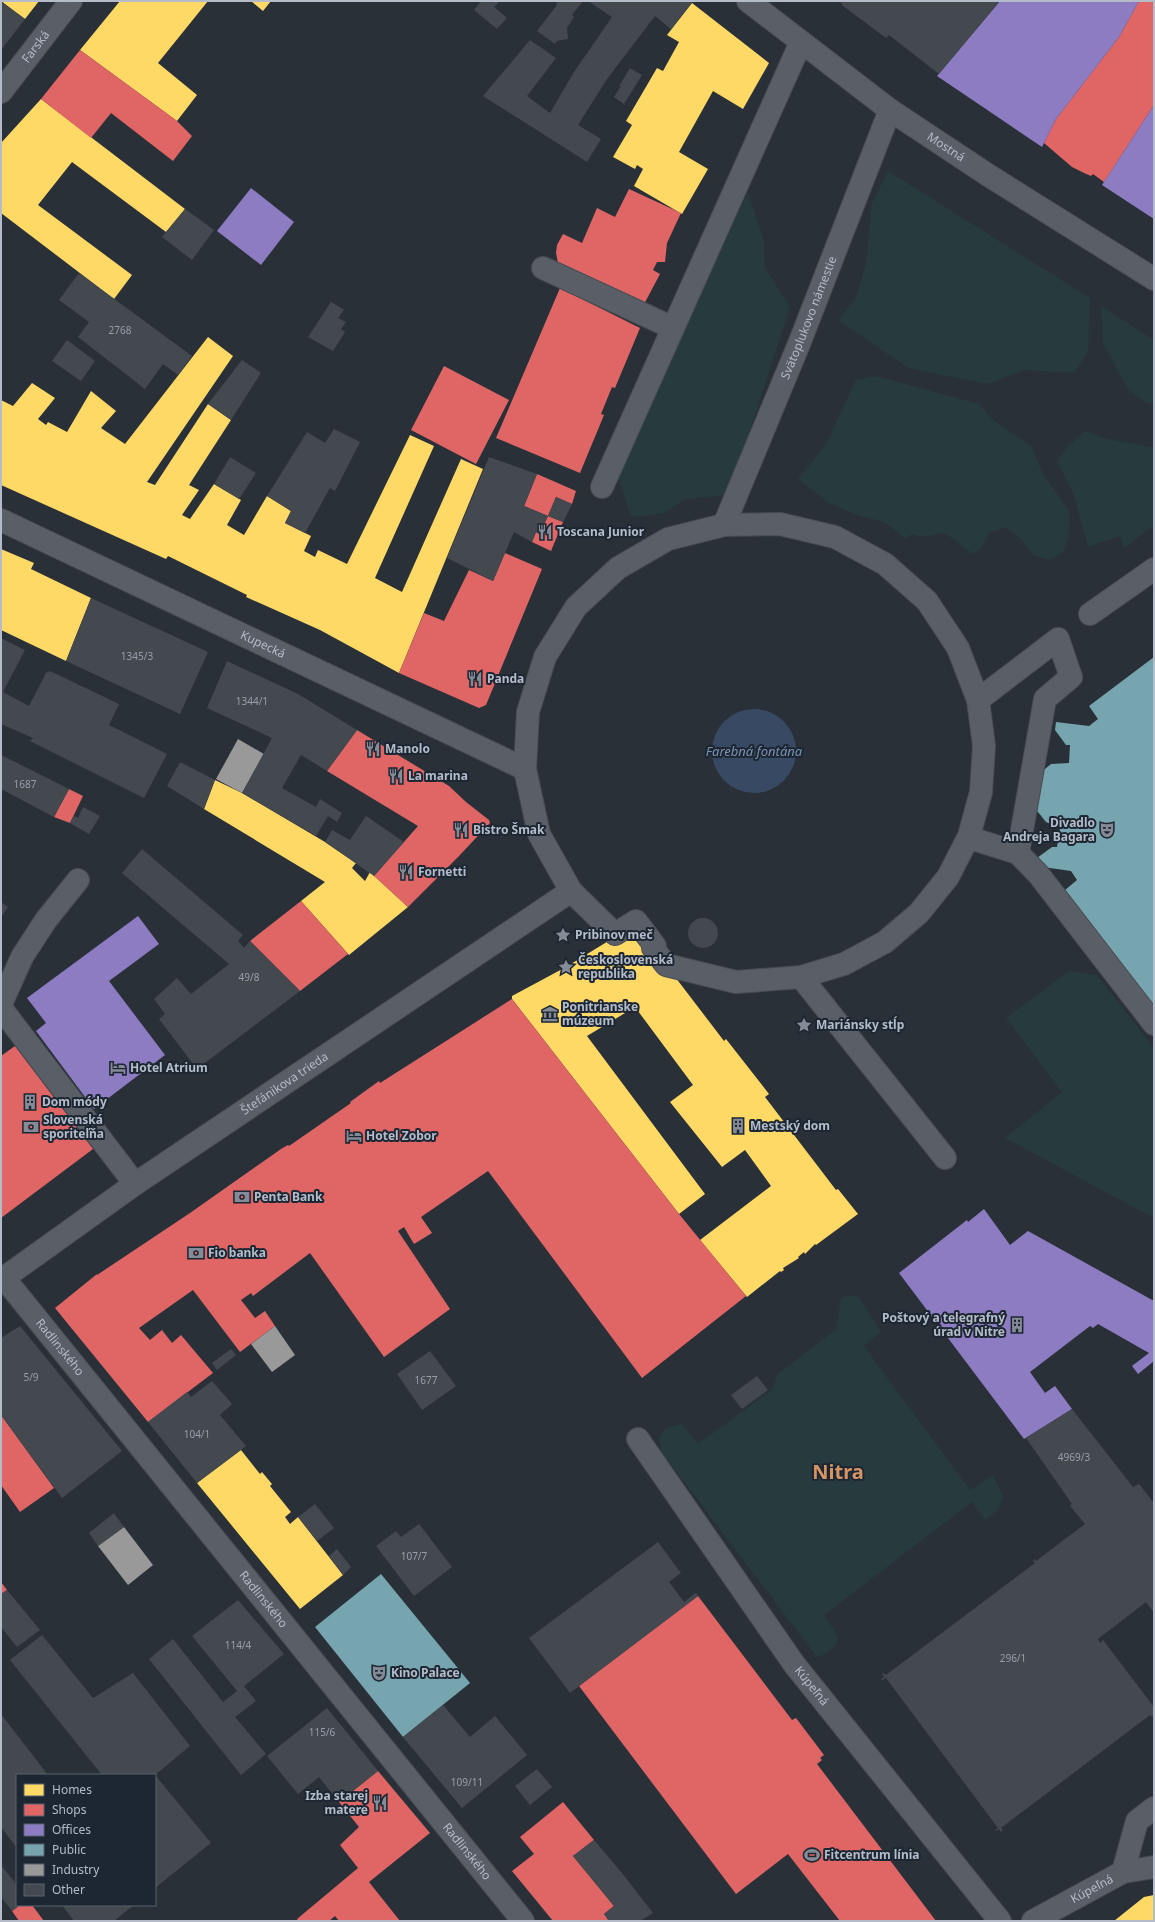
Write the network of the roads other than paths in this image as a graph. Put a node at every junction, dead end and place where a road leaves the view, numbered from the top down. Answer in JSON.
{"nodes":[{"id":1,"x":71,"y":1,"type":"edge"},
{"id":2,"x":748,"y":1,"type":"edge"},
{"id":3,"x":801,"y":42,"type":"junction"},
{"id":4,"x":1,"y":92,"type":"edge"},
{"id":5,"x":890,"y":110,"type":"junction"},
{"id":6,"x":543,"y":268,"type":"dead end"},
{"id":7,"x":1154,"y":279,"type":"edge"},
{"id":8,"x":673,"y":328,"type":"junction"},
{"id":9,"x":602,"y":488,"type":"dead end"},
{"id":10,"x":1,"y":520,"type":"edge"},
{"id":11,"x":724,"y":525,"type":"junction"},
{"id":12,"x":1154,"y":569,"type":"edge"},
{"id":13,"x":1090,"y":614,"type":"dead end"},
{"id":14,"x":978,"y":700,"type":"junction"},
{"id":15,"x":525,"y":769,"type":"junction"},
{"id":16,"x":976,"y":840,"type":"dead end"},
{"id":17,"x":1018,"y":853,"type":"junction"},
{"id":18,"x":78,"y":880,"type":"dead end"},
{"id":19,"x":572,"y":892,"type":"junction"},
{"id":20,"x":801,"y":977,"type":"junction"},
{"id":21,"x":1,"y":1004,"type":"edge"},
{"id":22,"x":1,"y":1008,"type":"edge"},
{"id":23,"x":1154,"y":1024,"type":"edge"},
{"id":24,"x":945,"y":1158,"type":"dead end"},
{"id":25,"x":135,"y":1184,"type":"junction"},
{"id":26,"x":2,"y":1279,"type":"edge"},
{"id":27,"x":638,"y":1440,"type":"dead end"},
{"id":28,"x":1154,"y":1808,"type":"edge"},
{"id":29,"x":1154,"y":1867,"type":"edge"},
{"id":30,"x":1122,"y":1872,"type":"junction"},
{"id":31,"x":523,"y":1921,"type":"edge"},
{"id":32,"x":1000,"y":1921,"type":"edge"},
{"id":33,"x":1033,"y":1921,"type":"edge"}],
"edges":[{"from":1,"to":4,"type":"street","name":"Farská"},
{"from":2,"to":3,"type":"street","name":"Mostná"},
{"from":3,"to":5,"type":"street","name":"Mostná"},
{"from":3,"to":8,"type":"street"},
{"from":5,"to":7,"type":"street","name":"Mostná"},
{"from":5,"to":11,"type":"street","name":"Svätoplukovo námestie"},
{"from":6,"to":8,"type":"street"},
{"from":8,"to":9,"type":"street"},
{"from":10,"to":15,"type":"street","name":"Kupecká"},
{"from":11,"to":14,"type":"street"},
{"from":11,"to":15,"type":"street"},
{"from":12,"to":13,"type":"street"},
{"from":14,"to":17,"type":"street"},
{"from":14,"to":20,"type":"street"},
{"from":15,"to":19,"type":"street"},
{"from":16,"to":17,"type":"street"},
{"from":17,"to":23,"type":"street"},
{"from":18,"to":21,"type":"street"},
{"from":19,"to":20,"type":"street"},
{"from":19,"to":25,"type":"street","name":"Štefánikova trieda"},
{"from":20,"to":24,"type":"street"},
{"from":22,"to":25,"type":"street"},
{"from":25,"to":26,"type":"street","name":"Štefánikova trieda"},
{"from":26,"to":31,"type":"street","name":"Radlinského"},
{"from":27,"to":32,"type":"street","name":"Kúpeľná"},
{"from":28,"to":30,"type":"street"},
{"from":29,"to":30,"type":"street","name":"Kúpeľná"},
{"from":30,"to":33,"type":"street","name":"Kúpeľná"}]}
